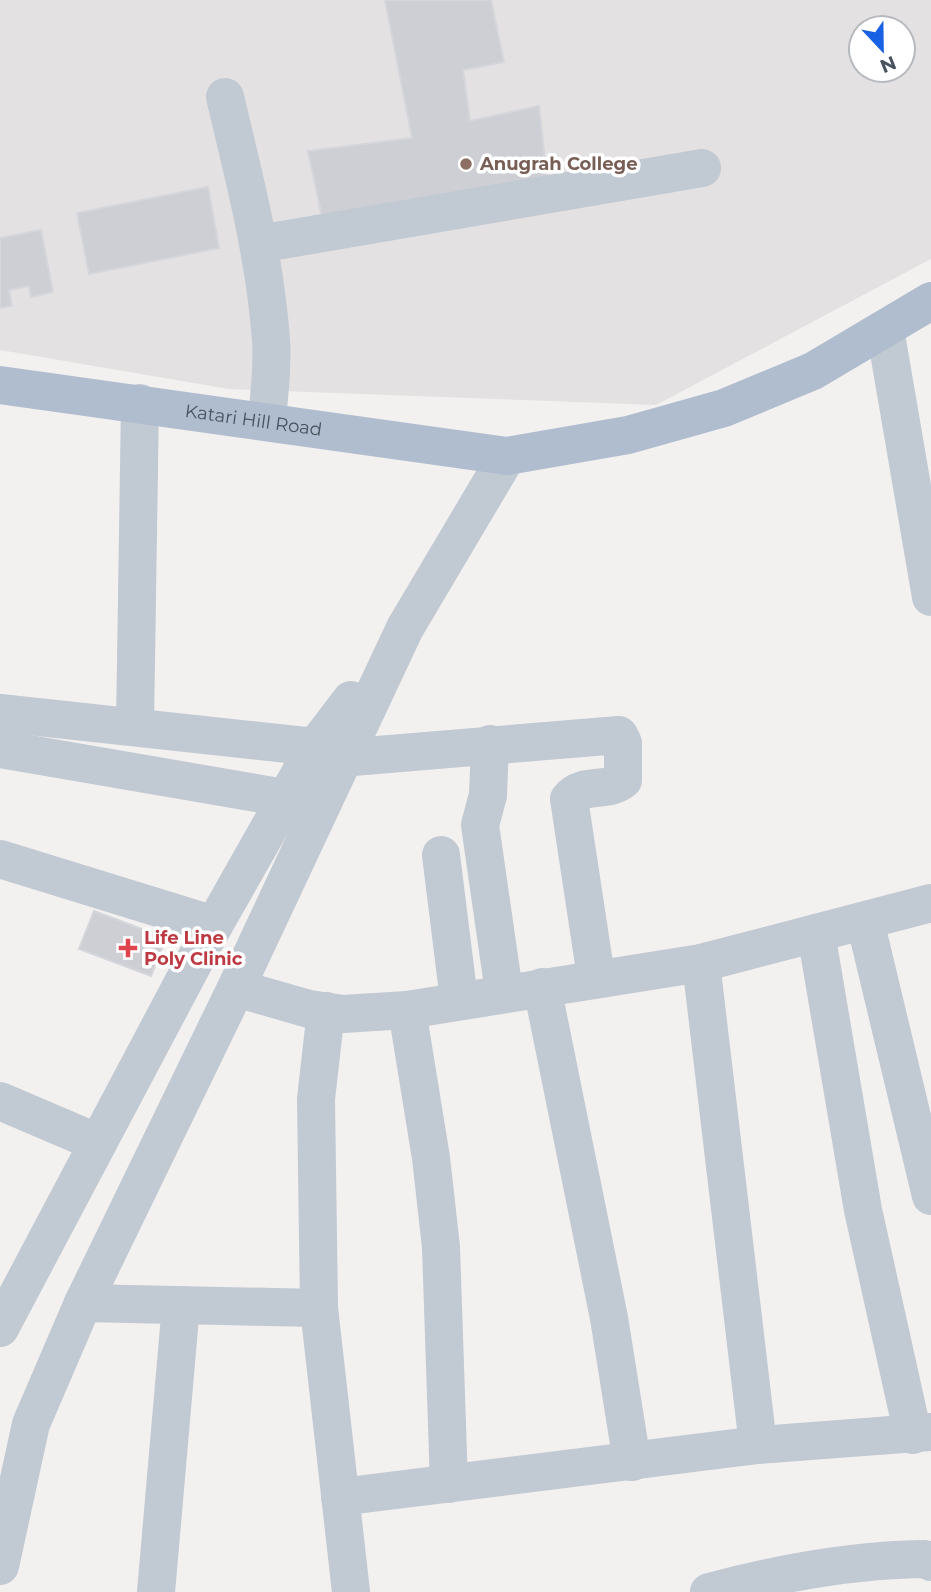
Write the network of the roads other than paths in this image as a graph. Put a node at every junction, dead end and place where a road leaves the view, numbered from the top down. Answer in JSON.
{"nodes":[{"id":1,"x":225,"y":97,"type":"dead end"},
{"id":2,"x":702,"y":167,"type":"dead end"},
{"id":3,"x":259,"y":244,"type":"junction"},
{"id":4,"x":931,"y":301,"type":"edge"},
{"id":5,"x":885,"y":329,"type":"junction"},
{"id":6,"x":0,"y":385,"type":"edge"},
{"id":7,"x":140,"y":404,"type":"junction"},
{"id":8,"x":267,"y":421,"type":"junction"},
{"id":9,"x":507,"y":456,"type":"junction"},
{"id":10,"x":930,"y":585,"type":"edge"},
{"id":11,"x":0,"y":713,"type":"edge"},
{"id":12,"x":135,"y":726,"type":"junction"},
{"id":13,"x":490,"y":744,"type":"junction"},
{"id":14,"x":0,"y":749,"type":"edge"},
{"id":15,"x":328,"y":752,"type":"junction"},
{"id":16,"x":303,"y":801,"type":"junction"},
{"id":17,"x":441,"y":855,"type":"dead end"},
{"id":18,"x":0,"y":859,"type":"edge"},
{"id":19,"x":931,"y":903,"type":"edge"},
{"id":20,"x":865,"y":921,"type":"junction"},
{"id":21,"x":214,"y":925,"type":"junction"},
{"id":22,"x":816,"y":933,"type":"junction"},
{"id":23,"x":701,"y":963,"type":"junction"},
{"id":24,"x":596,"y":977,"type":"junction"},
{"id":25,"x":542,"y":986,"type":"junction"},
{"id":26,"x":236,"y":988,"type":"junction"},
{"id":27,"x":504,"y":992,"type":"junction"},
{"id":28,"x":459,"y":1000,"type":"junction"},
{"id":29,"x":407,"y":1010,"type":"junction"},
{"id":30,"x":326,"y":1011,"type":"junction"},
{"id":31,"x":0,"y":1101,"type":"edge"},
{"id":32,"x":96,"y":1142,"type":"junction"},
{"id":33,"x":931,"y":1196,"type":"edge"},
{"id":34,"x":83,"y":1303,"type":"junction"},
{"id":35,"x":181,"y":1305,"type":"junction"},
{"id":36,"x":319,"y":1308,"type":"junction"},
{"id":37,"x":0,"y":1328,"type":"edge"},
{"id":38,"x":922,"y":1433,"type":"edge"},
{"id":39,"x":758,"y":1445,"type":"junction"},
{"id":40,"x":632,"y":1462,"type":"junction"},
{"id":41,"x":449,"y":1484,"type":"junction"},
{"id":42,"x":340,"y":1497,"type":"junction"},
{"id":43,"x":931,"y":1562,"type":"edge"},
{"id":44,"x":0,"y":1566,"type":"edge"},
{"id":45,"x":156,"y":1592,"type":"edge"},
{"id":46,"x":351,"y":1592,"type":"edge"},
{"id":47,"x":709,"y":1592,"type":"edge"}],
"edges":[{"from":1,"to":3,"type":"street"},
{"from":2,"to":3,"type":"street"},
{"from":3,"to":8,"type":"street"},
{"from":4,"to":5,"type":"main road","name":"Katari Hill Road"},
{"from":5,"to":9,"type":"main road","name":"Katari Hill Road"},
{"from":5,"to":10,"type":"street"},
{"from":6,"to":7,"type":"main road","name":"Katari Hill Road"},
{"from":7,"to":8,"type":"main road","name":"Katari Hill Road"},
{"from":7,"to":12,"type":"street"},
{"from":8,"to":9,"type":"main road","name":"Katari Hill Road"},
{"from":9,"to":15,"type":"street"},
{"from":11,"to":12,"type":"street"},
{"from":12,"to":15,"type":"street"},
{"from":13,"to":15,"type":"street"},
{"from":13,"to":24,"type":"street"},
{"from":13,"to":27,"type":"street"},
{"from":14,"to":16,"type":"street"},
{"from":15,"to":16,"type":"street"},
{"from":16,"to":21,"type":"street"},
{"from":16,"to":26,"type":"street"},
{"from":17,"to":28,"type":"street"},
{"from":18,"to":21,"type":"street"},
{"from":19,"to":20,"type":"street"},
{"from":20,"to":22,"type":"street"},
{"from":20,"to":33,"type":"street"},
{"from":21,"to":32,"type":"street"},
{"from":22,"to":23,"type":"street"},
{"from":22,"to":38,"type":"street"},
{"from":23,"to":24,"type":"street"},
{"from":23,"to":39,"type":"street"},
{"from":24,"to":25,"type":"street"},
{"from":25,"to":27,"type":"street"},
{"from":25,"to":40,"type":"street"},
{"from":26,"to":30,"type":"street"},
{"from":26,"to":34,"type":"street"},
{"from":27,"to":28,"type":"street"},
{"from":28,"to":29,"type":"street"},
{"from":29,"to":30,"type":"street"},
{"from":29,"to":41,"type":"street"},
{"from":30,"to":36,"type":"street"},
{"from":31,"to":32,"type":"street"},
{"from":32,"to":37,"type":"street"},
{"from":34,"to":35,"type":"street"},
{"from":34,"to":44,"type":"street"},
{"from":35,"to":36,"type":"street"},
{"from":35,"to":45,"type":"street"},
{"from":36,"to":42,"type":"street"},
{"from":38,"to":39,"type":"street"},
{"from":39,"to":40,"type":"street"},
{"from":40,"to":41,"type":"street"},
{"from":41,"to":42,"type":"street"},
{"from":42,"to":46,"type":"street"},
{"from":43,"to":47,"type":"street"}]}
